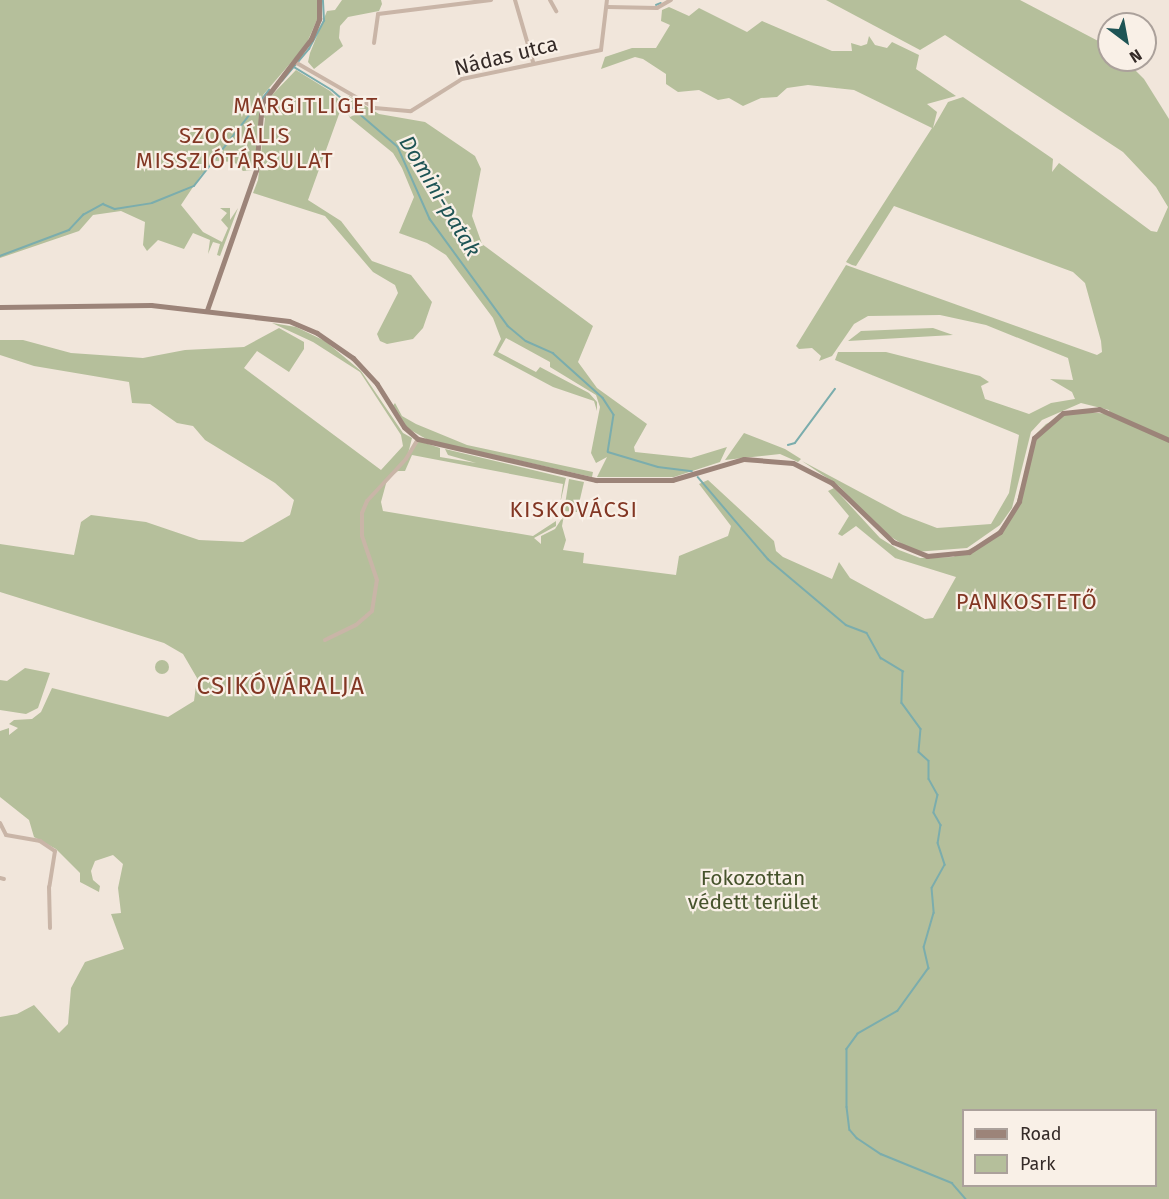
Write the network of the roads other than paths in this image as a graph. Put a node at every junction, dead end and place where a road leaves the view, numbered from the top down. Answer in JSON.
{"nodes":[{"id":1,"x":319,"y":0,"type":"edge"},
{"id":2,"x":492,"y":0,"type":"edge"},
{"id":3,"x":515,"y":0,"type":"edge"},
{"id":4,"x":550,"y":0,"type":"edge"},
{"id":5,"x":607,"y":0,"type":"edge"},
{"id":6,"x":671,"y":0,"type":"edge"},
{"id":7,"x":608,"y":7,"type":"junction"},
{"id":8,"x":556,"y":10,"type":"dead end"},
{"id":9,"x":374,"y":43,"type":"dead end"},
{"id":10,"x":296,"y":62,"type":"junction"},
{"id":11,"x":533,"y":62,"type":"junction"},
{"id":12,"x":0,"y":307,"type":"edge"},
{"id":13,"x":207,"y":310,"type":"junction"},
{"id":14,"x":418,"y":439,"type":"junction"},
{"id":15,"x":1169,"y":440,"type":"edge"},
{"id":16,"x":325,"y":640,"type":"dead end"},
{"id":17,"x":0,"y":823,"type":"edge"},
{"id":18,"x":50,"y":928,"type":"dead end"}],
"edges":[{"from":1,"to":10,"type":"main road"},
{"from":2,"to":9,"type":"street"},
{"from":3,"to":11,"type":"street"},
{"from":4,"to":8,"type":"street"},
{"from":5,"to":7,"type":"street"},
{"from":6,"to":7,"type":"street"},
{"from":7,"to":11,"type":"street","name":"Nádas utca"},
{"from":10,"to":11,"type":"street","name":"Nádas utca"},
{"from":10,"to":13,"type":"main road"},
{"from":12,"to":13,"type":"main road"},
{"from":13,"to":14,"type":"main road"},
{"from":14,"to":15,"type":"main road"},
{"from":14,"to":16,"type":"street"},
{"from":17,"to":18,"type":"street"}]}
